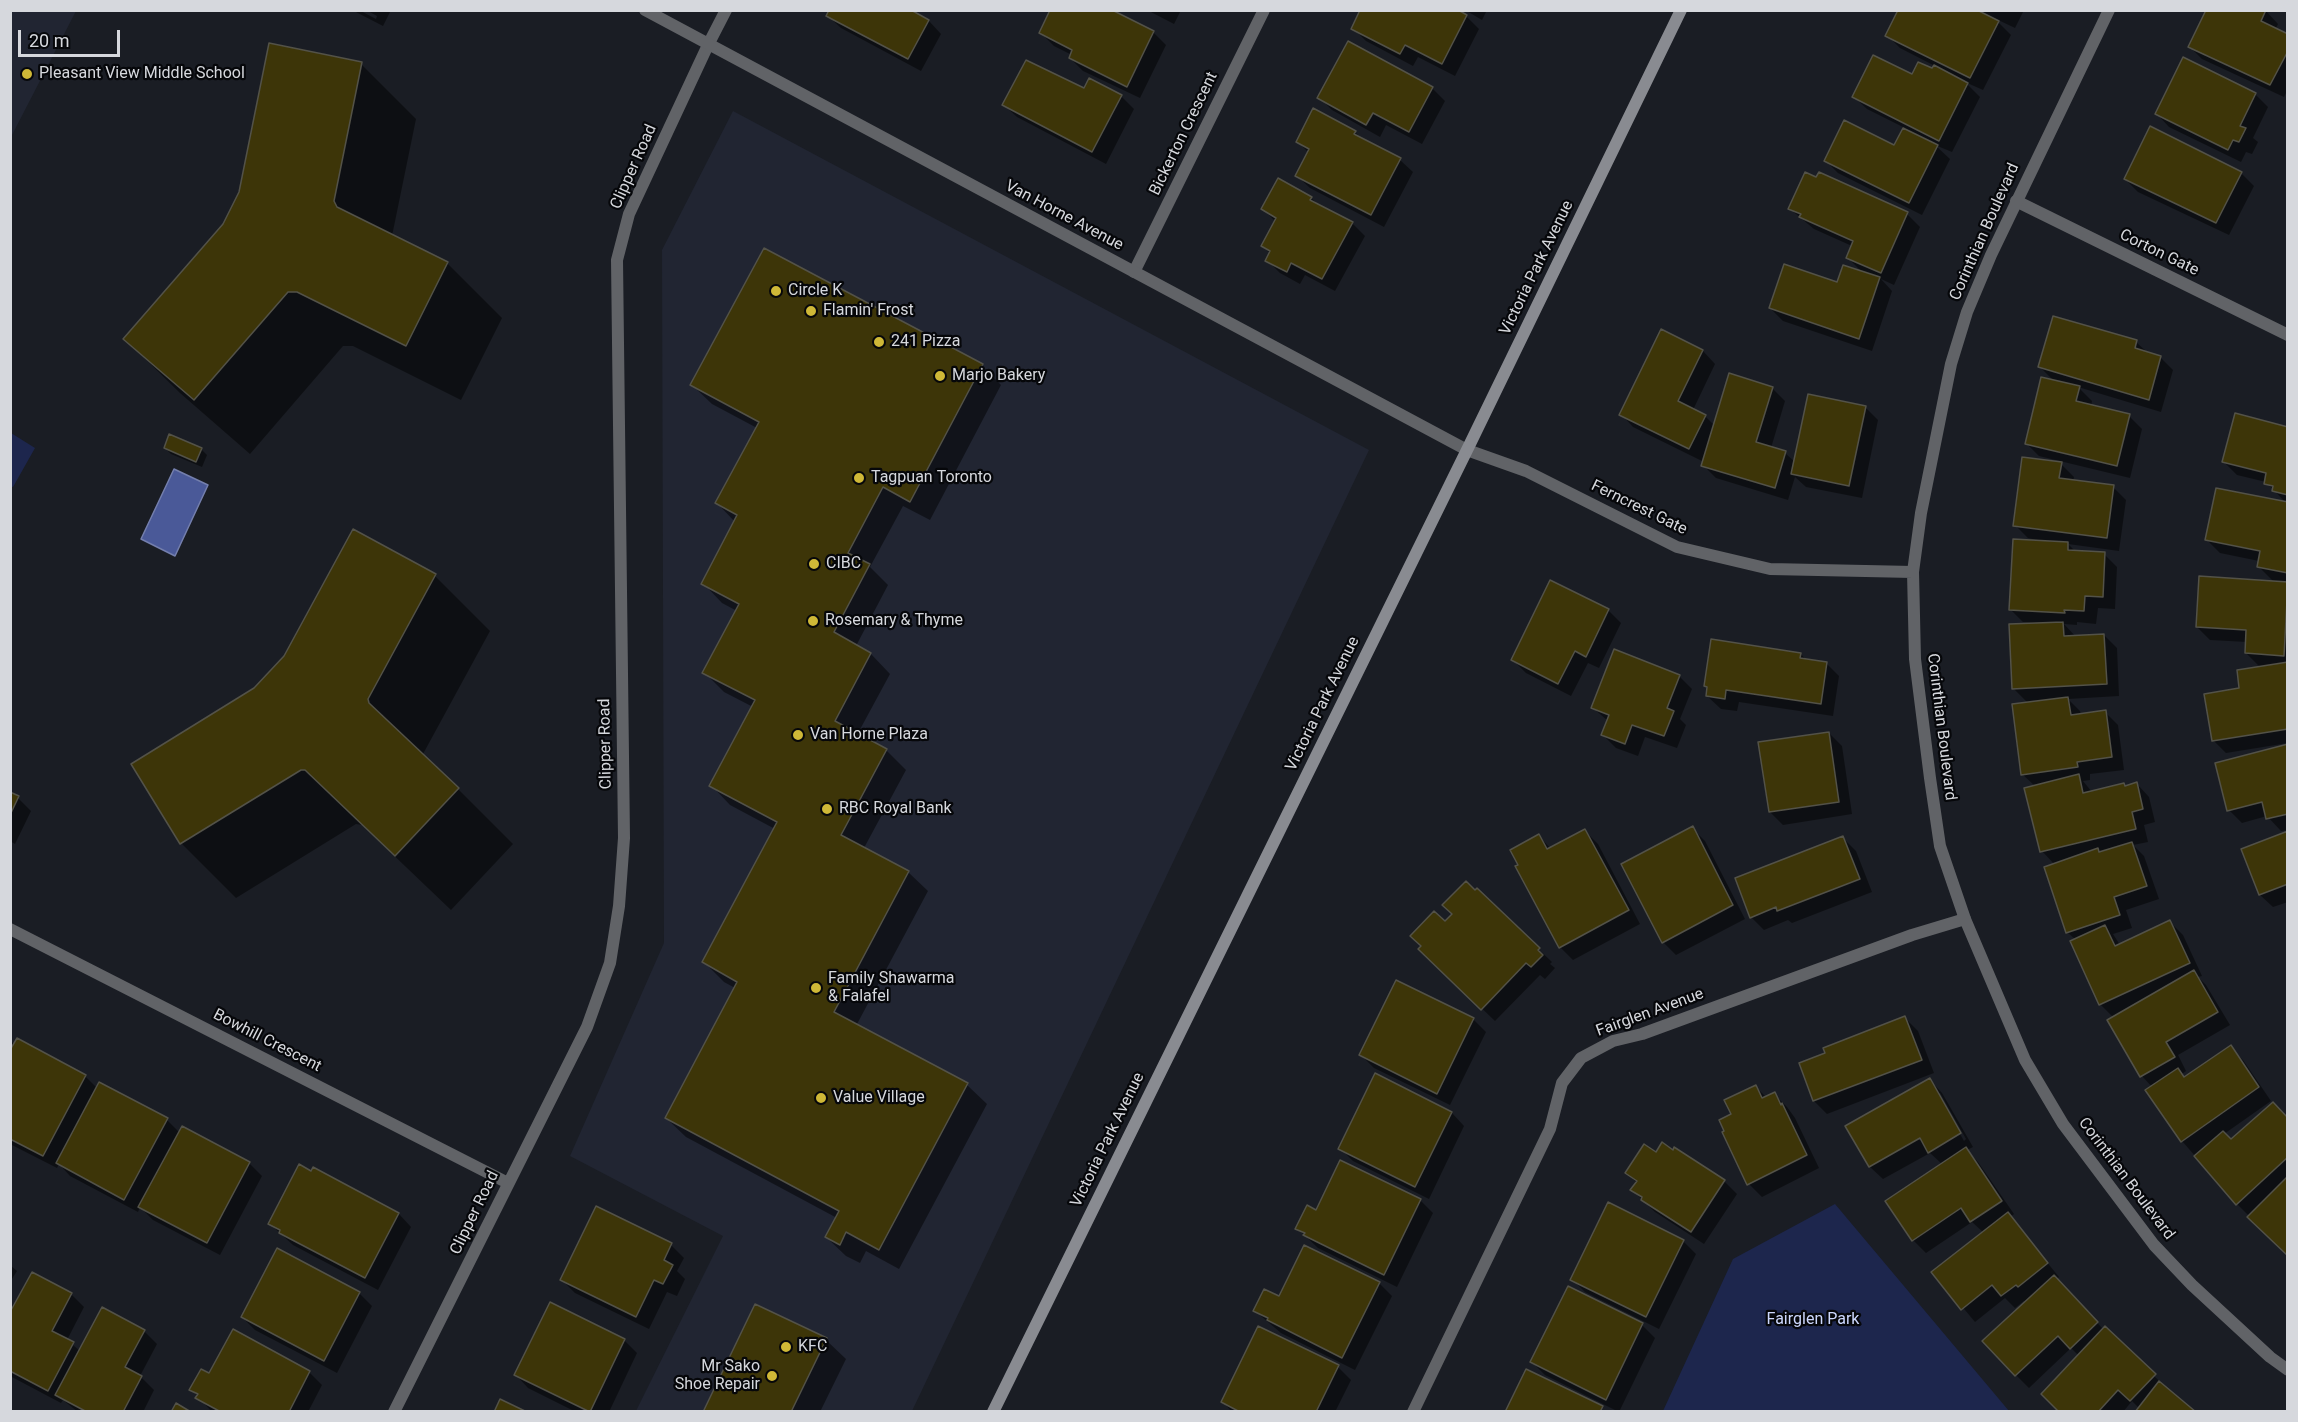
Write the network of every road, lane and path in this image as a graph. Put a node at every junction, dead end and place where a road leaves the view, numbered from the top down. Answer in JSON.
{"nodes":[{"id":1,"x":645,"y":10,"type":"edge"},
{"id":2,"x":726,"y":10,"type":"edge"},
{"id":3,"x":1264,"y":10,"type":"edge"},
{"id":4,"x":1681,"y":10,"type":"edge"},
{"id":5,"x":2109,"y":10,"type":"edge"},
{"id":6,"x":708,"y":45,"type":"junction"},
{"id":7,"x":2016,"y":201,"type":"junction"},
{"id":8,"x":1134,"y":272,"type":"junction"},
{"id":9,"x":2288,"y":335,"type":"edge"},
{"id":10,"x":1467,"y":450,"type":"junction"},
{"id":11,"x":1913,"y":572,"type":"junction"},
{"id":12,"x":1965,"y":919,"type":"junction"},
{"id":13,"x":10,"y":928,"type":"edge"},
{"id":14,"x":508,"y":1184,"type":"junction"},
{"id":15,"x":2288,"y":1370,"type":"edge"},
{"id":16,"x":394,"y":1412,"type":"edge"},
{"id":17,"x":993,"y":1412,"type":"edge"},
{"id":18,"x":1413,"y":1412,"type":"edge"}],
"edges":[{"from":1,"to":6,"type":"street","name":"Van Horne Avenue"},
{"from":2,"to":6,"type":"street","name":"Clipper Road"},
{"from":3,"to":8,"type":"street","name":"Bickerton Crescent"},
{"from":4,"to":10,"type":"main road","name":"Victoria Park Avenue"},
{"from":5,"to":7,"type":"street","name":"Corinthian Boulevard"},
{"from":6,"to":8,"type":"street","name":"Van Horne Avenue"},
{"from":6,"to":14,"type":"street","name":"Clipper Road"},
{"from":7,"to":9,"type":"street","name":"Corton Gate"},
{"from":7,"to":11,"type":"street","name":"Corinthian Boulevard"},
{"from":8,"to":10,"type":"street","name":"Van Horne Avenue"},
{"from":10,"to":11,"type":"street","name":"Ferncrest Gate"},
{"from":10,"to":17,"type":"main road","name":"Victoria Park Avenue"},
{"from":11,"to":12,"type":"street","name":"Corinthian Boulevard"},
{"from":12,"to":15,"type":"street","name":"Corinthian Boulevard"},
{"from":12,"to":18,"type":"street","name":"Fairglen Avenue"},
{"from":13,"to":14,"type":"street","name":"Bowhill Crescent"},
{"from":14,"to":16,"type":"street","name":"Clipper Road"}]}
